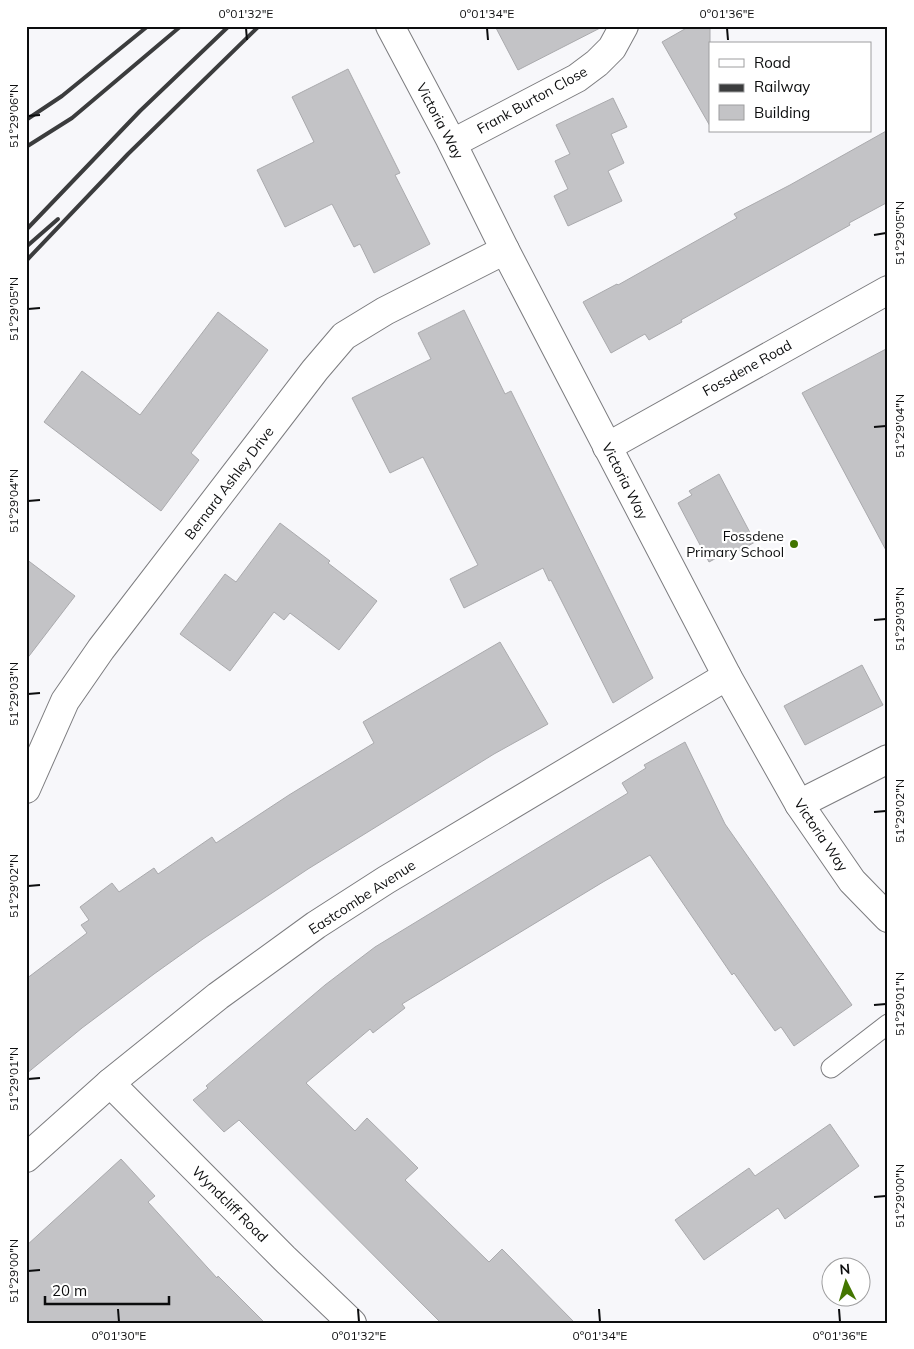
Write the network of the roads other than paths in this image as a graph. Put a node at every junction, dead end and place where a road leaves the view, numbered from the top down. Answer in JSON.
{"nodes":[{"id":1,"x":390,"y":26,"type":"edge"},
{"id":2,"x":624,"y":26,"type":"edge"},
{"id":3,"x":453,"y":143,"type":"junction"},
{"id":4,"x":505,"y":250,"type":"junction"},
{"id":5,"x":888,"y":290,"type":"edge"},
{"id":6,"x":607,"y":447,"type":"junction"},
{"id":7,"x":727,"y":676,"type":"junction"},
{"id":8,"x":888,"y":759,"type":"edge"},
{"id":9,"x":26,"y":789,"type":"edge"},
{"id":10,"x":799,"y":804,"type":"junction"},
{"id":11,"x":888,"y":918,"type":"edge"},
{"id":12,"x":888,"y":1024,"type":"edge"},
{"id":13,"x":831,"y":1068,"type":"dead end"},
{"id":14,"x":110,"y":1084,"type":"junction"},
{"id":15,"x":26,"y":1158,"type":"edge"},
{"id":16,"x":352,"y":1323,"type":"edge"}],
"edges":[{"from":1,"to":3,"type":"street","name":"Victoria Way"},
{"from":2,"to":3,"type":"street","name":"Frank Burton Close"},
{"from":3,"to":4,"type":"street","name":"Victoria Way"},
{"from":4,"to":6,"type":"street","name":"Victoria Way"},
{"from":4,"to":9,"type":"street","name":"Bernard Ashley Drive"},
{"from":5,"to":6,"type":"street","name":"Fossdene Road"},
{"from":6,"to":7,"type":"street","name":"Victoria Way"},
{"from":7,"to":10,"type":"street","name":"Victoria Way"},
{"from":7,"to":14,"type":"street","name":"Eastcombe Avenue"},
{"from":8,"to":10,"type":"street"},
{"from":10,"to":11,"type":"street","name":"Victoria Way"},
{"from":12,"to":13,"type":"lane"},
{"from":14,"to":15,"type":"street","name":"Eastcombe Avenue"},
{"from":14,"to":16,"type":"street","name":"Wyndcliff Road"}]}
